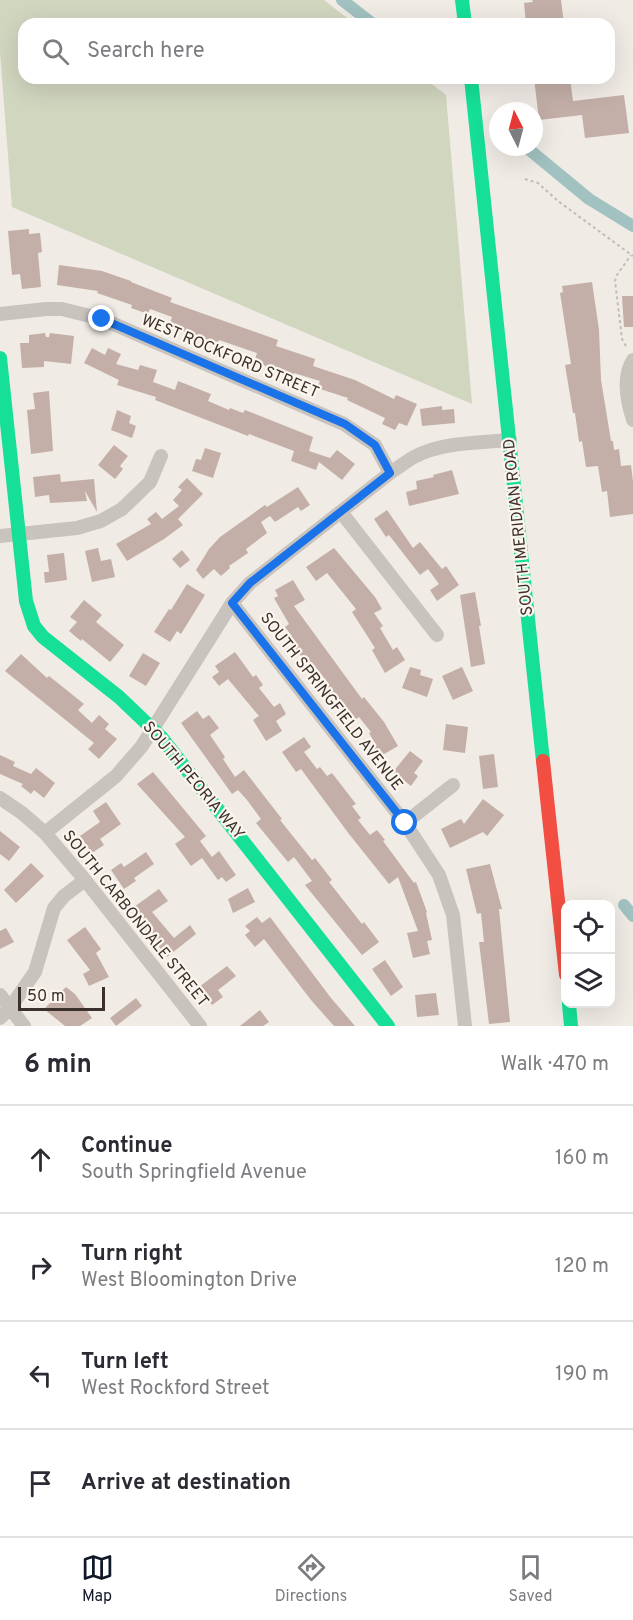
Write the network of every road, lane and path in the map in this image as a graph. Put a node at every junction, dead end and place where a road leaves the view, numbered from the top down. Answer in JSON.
{"nodes":[{"id":1,"x":462,"y":0,"type":"edge"},
{"id":2,"x":464,"y":18,"type":"edge"},
{"id":3,"x":472,"y":84,"type":"edge"},
{"id":4,"x":525,"y":179,"type":"dead end"},
{"id":5,"x":632,"y":256,"type":"edge"},
{"id":6,"x":0,"y":314,"type":"edge"},
{"id":7,"x":626,"y":346,"type":"dead end"},
{"id":8,"x":0,"y":358,"type":"edge"},
{"id":9,"x":633,"y":360,"type":"edge"},
{"id":10,"x":633,"y":420,"type":"edge"},
{"id":11,"x":510,"y":440,"type":"junction"},
{"id":12,"x":161,"y":456,"type":"dead end"},
{"id":13,"x":390,"y":473,"type":"junction"},
{"id":14,"x":340,"y":512,"type":"junction"},
{"id":15,"x":19,"y":534,"type":"junction"},
{"id":16,"x":0,"y":536,"type":"edge"},
{"id":17,"x":232,"y":603,"type":"junction"},
{"id":18,"x":437,"y":635,"type":"dead end"},
{"id":19,"x":152,"y":729,"type":"junction"},
{"id":20,"x":453,"y":785,"type":"dead end"},
{"id":21,"x":0,"y":798,"type":"edge"},
{"id":22,"x":405,"y":823,"type":"junction"},
{"id":23,"x":45,"y":832,"type":"junction"},
{"id":24,"x":85,"y":880,"type":"junction"},
{"id":25,"x":564,"y":954,"type":"edge"},
{"id":26,"x":0,"y":995,"type":"edge"},
{"id":27,"x":569,"y":1008,"type":"edge"},
{"id":28,"x":5,"y":1013,"type":"edge"},
{"id":29,"x":24,"y":1026,"type":"edge"},
{"id":30,"x":200,"y":1026,"type":"edge"},
{"id":31,"x":388,"y":1026,"type":"edge"},
{"id":32,"x":465,"y":1026,"type":"edge"},
{"id":33,"x":571,"y":1026,"type":"edge"}],
"edges":[{"from":1,"to":2,"type":"main road"},
{"from":3,"to":11,"type":"main road","name":"SOUTH MERIDIAN ROAD"},
{"from":4,"to":5,"type":"path"},
{"from":5,"to":7,"type":"path"},
{"from":6,"to":13,"type":"street","name":"WEST ROCKFORD STREET"},
{"from":8,"to":15,"type":"main road","name":"SOUTH PEORIA WAY"},
{"from":9,"to":10,"type":"street"},
{"from":11,"to":13,"type":"street"},
{"from":11,"to":25,"type":"main road","name":"SOUTH MERIDIAN ROAD"},
{"from":12,"to":15,"type":"street"},
{"from":13,"to":14,"type":"street"},
{"from":14,"to":17,"type":"street"},
{"from":14,"to":18,"type":"street"},
{"from":15,"to":16,"type":"street"},
{"from":15,"to":19,"type":"main road","name":"SOUTH PEORIA WAY"},
{"from":17,"to":19,"type":"street"},
{"from":17,"to":22,"type":"street","name":"SOUTH SPRINGFIELD AVENUE"},
{"from":19,"to":23,"type":"street"},
{"from":19,"to":31,"type":"main road","name":"SOUTH PEORIA WAY"},
{"from":20,"to":22,"type":"street"},
{"from":21,"to":23,"type":"street","name":"SOUTH CARBONDALE STREET"},
{"from":22,"to":32,"type":"street","name":"SOUTH SPRINGFIELD AVENUE"},
{"from":23,"to":24,"type":"street","name":"SOUTH CARBONDALE STREET"},
{"from":24,"to":28,"type":"street"},
{"from":24,"to":30,"type":"street","name":"SOUTH CARBONDALE STREET"},
{"from":26,"to":28,"type":"street"},
{"from":27,"to":33,"type":"main road"},
{"from":28,"to":29,"type":"street"}]}
